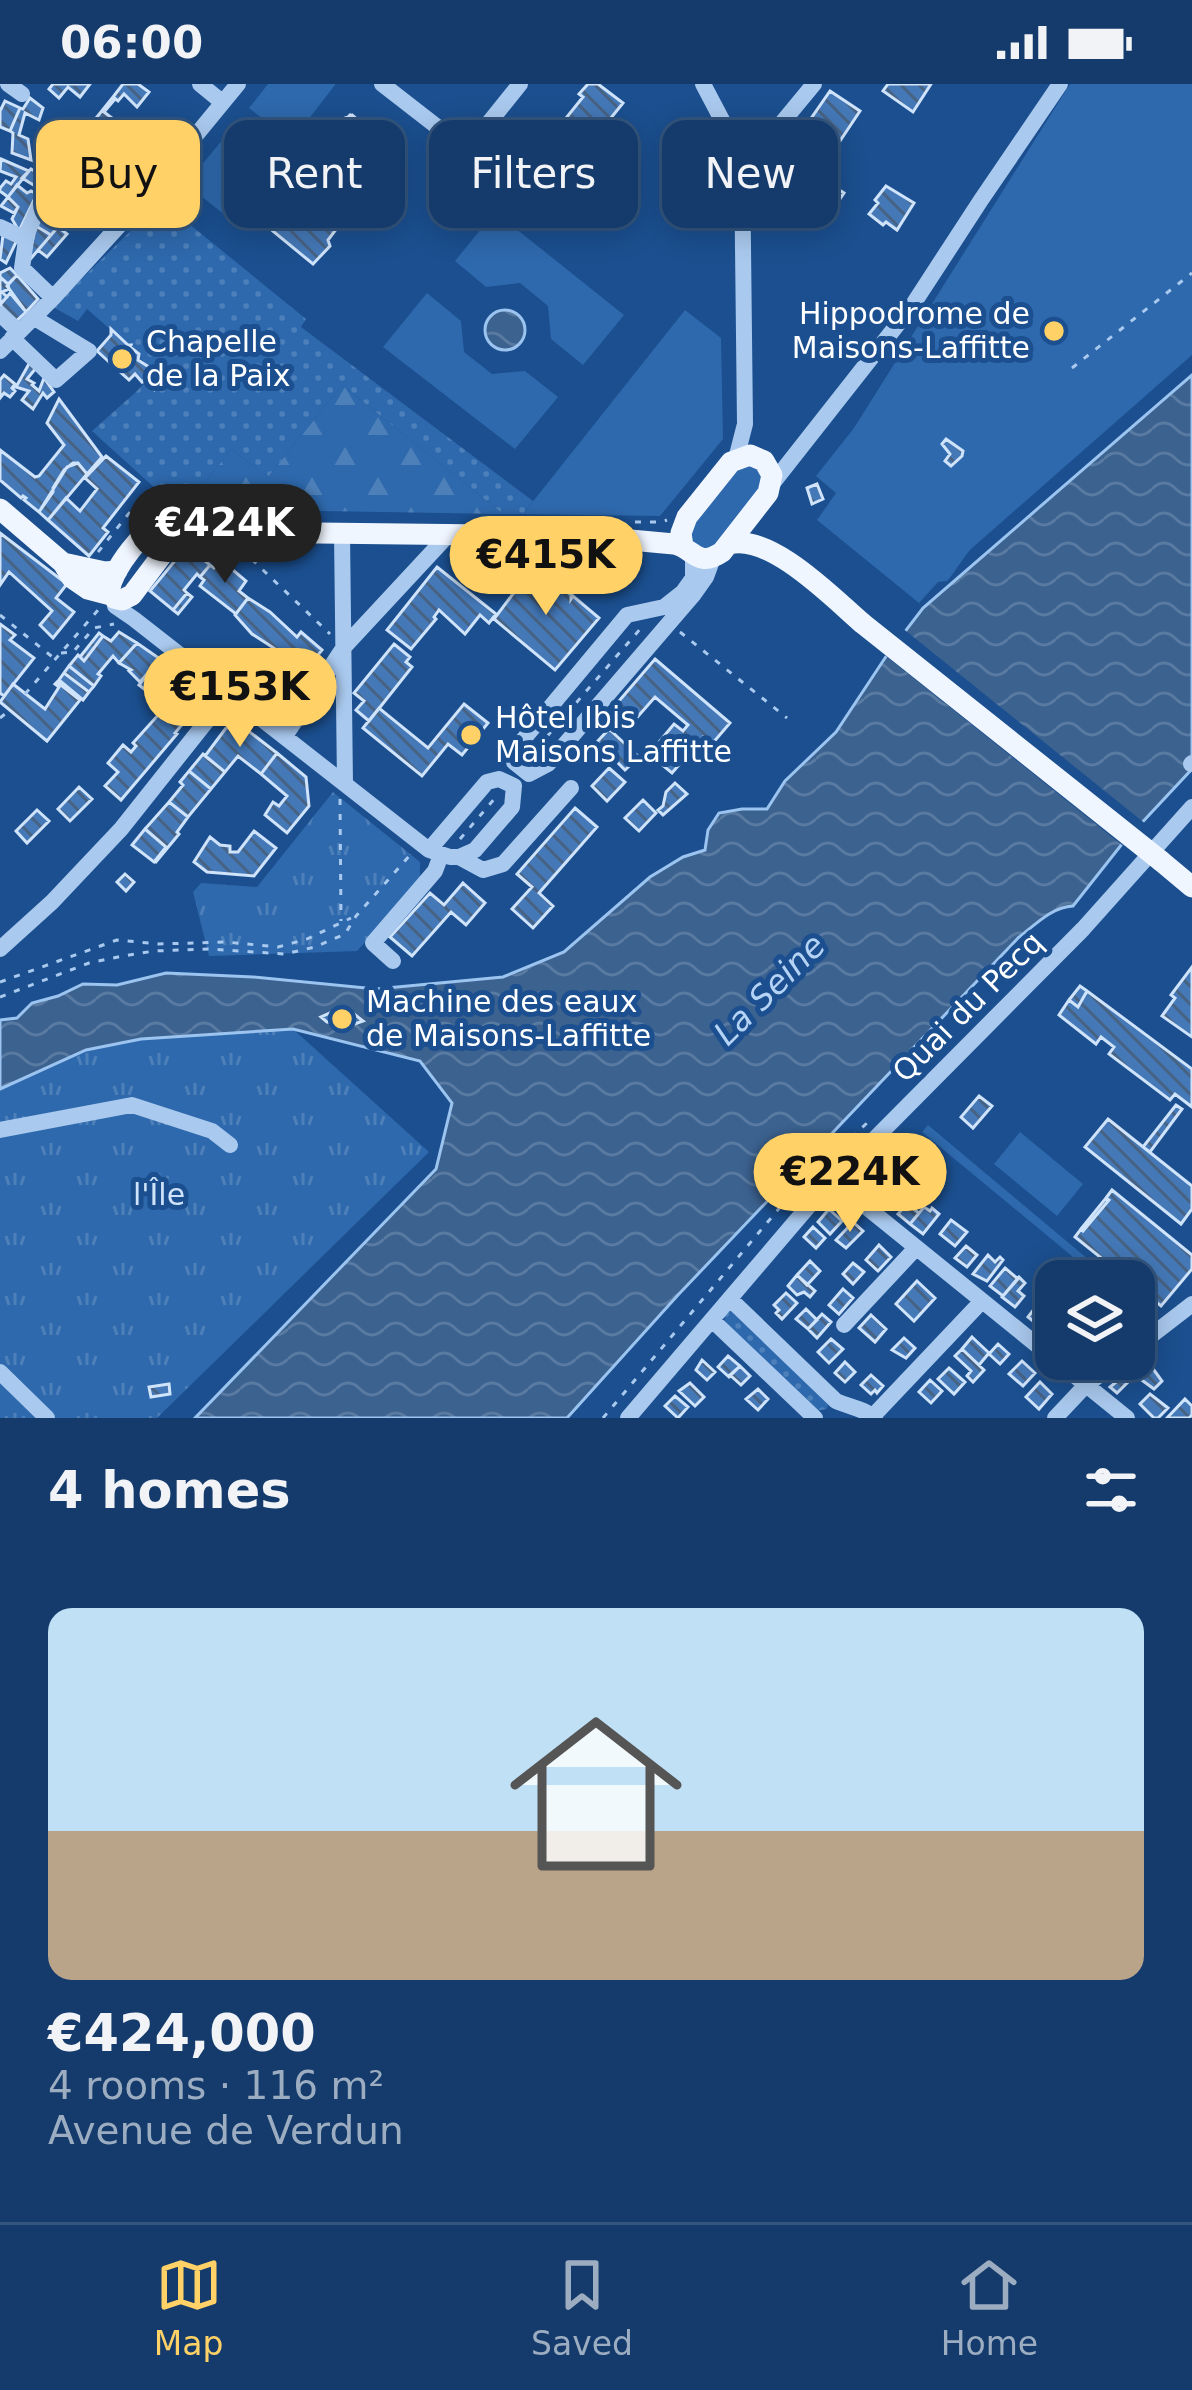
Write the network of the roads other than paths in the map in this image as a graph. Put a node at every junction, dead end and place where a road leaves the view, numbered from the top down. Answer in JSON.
{"nodes":[{"id":1,"x":200,"y":84,"type":"edge"},
{"id":2,"x":238,"y":84,"type":"edge"},
{"id":3,"x":382,"y":84,"type":"edge"},
{"id":4,"x":520,"y":84,"type":"edge"},
{"id":5,"x":703,"y":84,"type":"edge"},
{"id":6,"x":814,"y":84,"type":"edge"},
{"id":7,"x":1060,"y":84,"type":"edge"},
{"id":8,"x":222,"y":102,"type":"junction"},
{"id":9,"x":722,"y":120,"type":"edge"},
{"id":10,"x":784,"y":120,"type":"edge"},
{"id":11,"x":36,"y":216,"type":"edge"},
{"id":12,"x":0,"y":226,"type":"edge"},
{"id":13,"x":743,"y":228,"type":"edge"},
{"id":14,"x":26,"y":239,"type":"junction"},
{"id":15,"x":53,"y":298,"type":"junction"},
{"id":16,"x":0,"y":314,"type":"edge"},
{"id":17,"x":34,"y":317,"type":"junction"},
{"id":18,"x":10,"y":340,"type":"edge"},
{"id":19,"x":793,"y":456,"type":"junction"},
{"id":20,"x":753,"y":459,"type":"junction"},
{"id":21,"x":766,"y":494,"type":"junction"},
{"id":22,"x":0,"y":509,"type":"edge"},
{"id":23,"x":171,"y":525,"type":"junction"},
{"id":24,"x":265,"y":531,"type":"junction"},
{"id":25,"x":342,"y":533,"type":"junction"},
{"id":26,"x":449,"y":534,"type":"junction"},
{"id":27,"x":700,"y":545,"type":"junction"},
{"id":28,"x":63,"y":563,"type":"junction"},
{"id":29,"x":117,"y":571,"type":"junction"},
{"id":30,"x":122,"y":606,"type":"junction"},
{"id":31,"x":864,"y":620,"type":"junction"},
{"id":32,"x":344,"y":647,"type":"junction"},
{"id":33,"x":229,"y":693,"type":"junction"},
{"id":34,"x":284,"y":736,"type":"junction"},
{"id":35,"x":514,"y":775,"type":"junction"},
{"id":36,"x":345,"y":784,"type":"junction"},
{"id":37,"x":571,"y":788,"type":"dead end"},
{"id":38,"x":1192,"y":807,"type":"edge"},
{"id":39,"x":438,"y":848,"type":"junction"},
{"id":40,"x":1161,"y":855,"type":"junction"},
{"id":41,"x":1192,"y":874,"type":"edge"},
{"id":42,"x":1192,"y":887,"type":"edge"},
{"id":43,"x":0,"y":949,"type":"edge"},
{"id":44,"x":393,"y":961,"type":"dead end"},
{"id":45,"x":0,"y":1130,"type":"edge"},
{"id":46,"x":230,"y":1145,"type":"dead end"},
{"id":47,"x":833,"y":1180,"type":"junction"},
{"id":48,"x":916,"y":1247,"type":"junction"},
{"id":49,"x":730,"y":1299,"type":"junction"},
{"id":50,"x":982,"y":1301,"type":"junction"},
{"id":51,"x":1192,"y":1304,"type":"edge"},
{"id":52,"x":712,"y":1320,"type":"junction"},
{"id":53,"x":844,"y":1324,"type":"dead end"},
{"id":54,"x":1155,"y":1333,"type":"edge"},
{"id":55,"x":0,"y":1372,"type":"edge"},
{"id":56,"x":1091,"y":1380,"type":"edge"},
{"id":57,"x":1086,"y":1384,"type":"junction"},
{"id":58,"x":853,"y":1409,"type":"junction"},
{"id":59,"x":874,"y":1417,"type":"edge"},
{"id":60,"x":46,"y":1418,"type":"edge"},
{"id":61,"x":628,"y":1418,"type":"edge"},
{"id":62,"x":815,"y":1418,"type":"edge"},
{"id":63,"x":834,"y":1418,"type":"edge"},
{"id":64,"x":1054,"y":1418,"type":"edge"},
{"id":65,"x":1127,"y":1418,"type":"edge"}],
"edges":[{"from":1,"to":8,"type":"street"},
{"from":2,"to":8,"type":"street"},
{"from":3,"to":4,"type":"street"},
{"from":5,"to":9,"type":"street"},
{"from":6,"to":10,"type":"street"},
{"from":7,"to":19,"type":"street"},
{"from":8,"to":15,"type":"street"},
{"from":11,"to":14,"type":"street"},
{"from":12,"to":14,"type":"street"},
{"from":13,"to":20,"type":"street"},
{"from":14,"to":15,"type":"street"},
{"from":15,"to":17,"type":"street"},
{"from":16,"to":18,"type":"street"},
{"from":17,"to":18,"type":"street"},
{"from":17,"to":18,"type":"street"},
{"from":19,"to":20,"type":"street"},
{"from":19,"to":21,"type":"street"},
{"from":20,"to":21,"type":"main road"},
{"from":20,"to":27,"type":"main road"},
{"from":21,"to":27,"type":"main road"},
{"from":21,"to":31,"type":"main road"},
{"from":22,"to":28,"type":"main road"},
{"from":23,"to":24,"type":"main road"},
{"from":23,"to":24,"type":"main road"},
{"from":23,"to":29,"type":"main road"},
{"from":23,"to":30,"type":"main road"},
{"from":24,"to":25,"type":"main road"},
{"from":25,"to":26,"type":"main road"},
{"from":25,"to":32,"type":"street"},
{"from":26,"to":27,"type":"main road"},
{"from":26,"to":32,"type":"street"},
{"from":27,"to":31,"type":"main road"},
{"from":27,"to":35,"type":"street"},
{"from":27,"to":35,"type":"street"},
{"from":28,"to":29,"type":"main road"},
{"from":28,"to":30,"type":"main road"},
{"from":29,"to":30,"type":"main road"},
{"from":30,"to":33,"type":"street"},
{"from":31,"to":40,"type":"main road","bridge":true},
{"from":32,"to":34,"type":"street"},
{"from":32,"to":36,"type":"street"},
{"from":33,"to":34,"type":"street"},
{"from":33,"to":43,"type":"street"},
{"from":34,"to":36,"type":"street"},
{"from":35,"to":39,"type":"street"},
{"from":35,"to":39,"type":"street"},
{"from":36,"to":39,"type":"street"},
{"from":37,"to":39,"type":"street"},
{"from":38,"to":40,"type":"street","name":"Quai du Pecq"},
{"from":39,"to":44,"type":"street"},
{"from":40,"to":41,"type":"main road"},
{"from":40,"to":42,"type":"main road"},
{"from":40,"to":47,"type":"street","name":"Quai du Pecq"},
{"from":45,"to":46,"type":"street"},
{"from":47,"to":48,"type":"street"},
{"from":47,"to":49,"type":"street","name":"Quai du Pecq"},
{"from":48,"to":50,"type":"street"},
{"from":48,"to":53,"type":"street"},
{"from":49,"to":52,"type":"street","name":"Quai du Pecq"},
{"from":49,"to":58,"type":"street"},
{"from":50,"to":57,"type":"street"},
{"from":50,"to":59,"type":"street"},
{"from":51,"to":54,"type":"street"},
{"from":52,"to":61,"type":"street","name":"Quai du Pecq"},
{"from":52,"to":62,"type":"street"},
{"from":55,"to":60,"type":"street"},
{"from":56,"to":57,"type":"street"},
{"from":57,"to":64,"type":"street"},
{"from":57,"to":65,"type":"street"},
{"from":58,"to":59,"type":"street"},
{"from":58,"to":63,"type":"street"}]}
